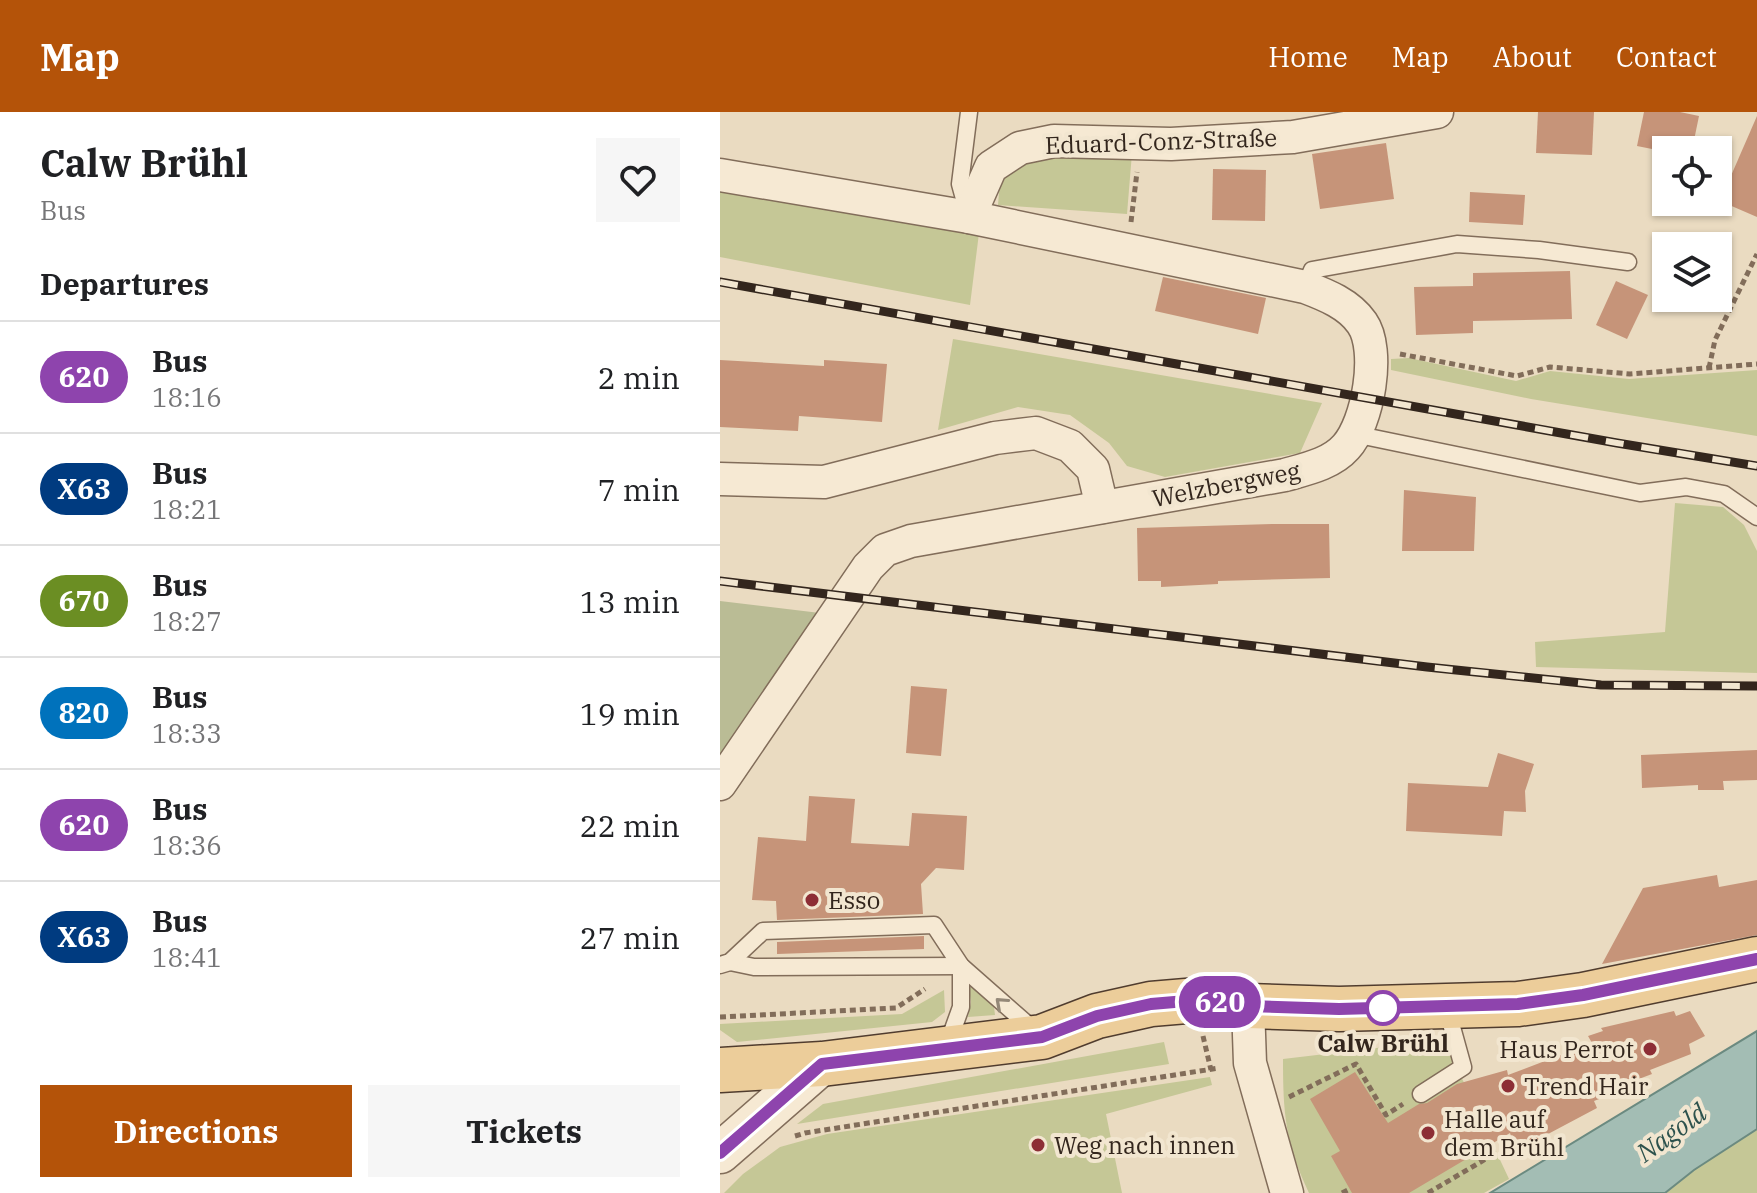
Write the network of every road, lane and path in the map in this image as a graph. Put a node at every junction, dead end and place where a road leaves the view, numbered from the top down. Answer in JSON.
{"nodes":[{"id":1,"x":969,"y":112,"type":"edge"},
{"id":2,"x":1437,"y":112,"type":"edge"},
{"id":3,"x":1140,"y":143,"type":"junction"},
{"id":4,"x":720,"y":175,"type":"edge"},
{"id":5,"x":969,"y":217,"type":"junction"},
{"id":6,"x":1130,"y":236,"type":"dead end"},
{"id":7,"x":1757,"y":254,"type":"edge"},
{"id":8,"x":1628,"y":262,"type":"dead end"},
{"id":9,"x":1305,"y":287,"type":"junction"},
{"id":10,"x":1400,"y":353,"type":"dead end"},
{"id":11,"x":1757,"y":364,"type":"edge"},
{"id":12,"x":1709,"y":368,"type":"junction"},
{"id":13,"x":1354,"y":434,"type":"junction"},
{"id":14,"x":720,"y":479,"type":"edge"},
{"id":15,"x":1102,"y":507,"type":"junction"},
{"id":16,"x":1757,"y":517,"type":"edge"},
{"id":17,"x":720,"y":784,"type":"edge"},
{"id":18,"x":1757,"y":959,"type":"edge"},
{"id":19,"x":725,"y":963,"type":"edge"},
{"id":20,"x":961,"y":966,"type":"junction"},
{"id":21,"x":1248,"y":1006,"type":"junction"},
{"id":22,"x":1446,"y":1007,"type":"junction"},
{"id":23,"x":720,"y":1017,"type":"edge"},
{"id":24,"x":1042,"y":1037,"type":"junction"},
{"id":25,"x":946,"y":1050,"type":"junction"},
{"id":26,"x":822,"y":1064,"type":"junction"},
{"id":27,"x":720,"y":1070,"type":"edge"},
{"id":28,"x":1211,"y":1070,"type":"dead end"},
{"id":29,"x":1421,"y":1094,"type":"joint"},
{"id":30,"x":1261,"y":1100,"type":"junction"},
{"id":31,"x":792,"y":1137,"type":"dead end"},
{"id":32,"x":720,"y":1153,"type":"edge"},
{"id":33,"x":1489,"y":1157,"type":"dead end"},
{"id":34,"x":1287,"y":1193,"type":"edge"},
{"id":35,"x":1428,"y":1193,"type":"edge"}],
"edges":[{"from":1,"to":5,"type":"lane"},
{"from":2,"to":3,"type":"street","name":"Eduard-Conz-Straße"},
{"from":3,"to":5,"type":"street","name":"Eduard-Conz-Straße"},
{"from":3,"to":6,"type":"path"},
{"from":4,"to":5,"type":"street","name":"Welzbergweg"},
{"from":5,"to":9,"type":"street","name":"Welzbergweg"},
{"from":7,"to":12,"type":"path"},
{"from":8,"to":9,"type":"lane"},
{"from":9,"to":13,"type":"street","name":"Welzbergweg"},
{"from":10,"to":12,"type":"path"},
{"from":11,"to":12,"type":"path"},
{"from":13,"to":15,"type":"street","name":"Welzbergweg"},
{"from":13,"to":16,"type":"lane"},
{"from":14,"to":15,"type":"street"},
{"from":15,"to":17,"type":"street","name":"Welzbergweg"},
{"from":18,"to":22,"type":"main road"},
{"from":19,"to":20,"type":"lane"},
{"from":19,"to":20,"type":"lane"},
{"from":20,"to":23,"type":"path"},
{"from":24,"to":20,"type":"lane","one_way":true},
{"from":20,"to":25,"type":"lane"},
{"from":21,"to":22,"type":"main road"},
{"from":21,"to":24,"type":"main road"},
{"from":21,"to":30,"type":"street"},
{"from":22,"to":29,"type":"lane"},
{"from":24,"to":25,"type":"main road"},
{"from":25,"to":26,"type":"main road"},
{"from":26,"to":27,"type":"main road"},
{"from":26,"to":32,"type":"street"},
{"from":28,"to":31,"type":"path"},
{"from":29,"to":30,"type":"path"},
{"from":30,"to":34,"type":"street"},
{"from":33,"to":35,"type":"path"}]}
